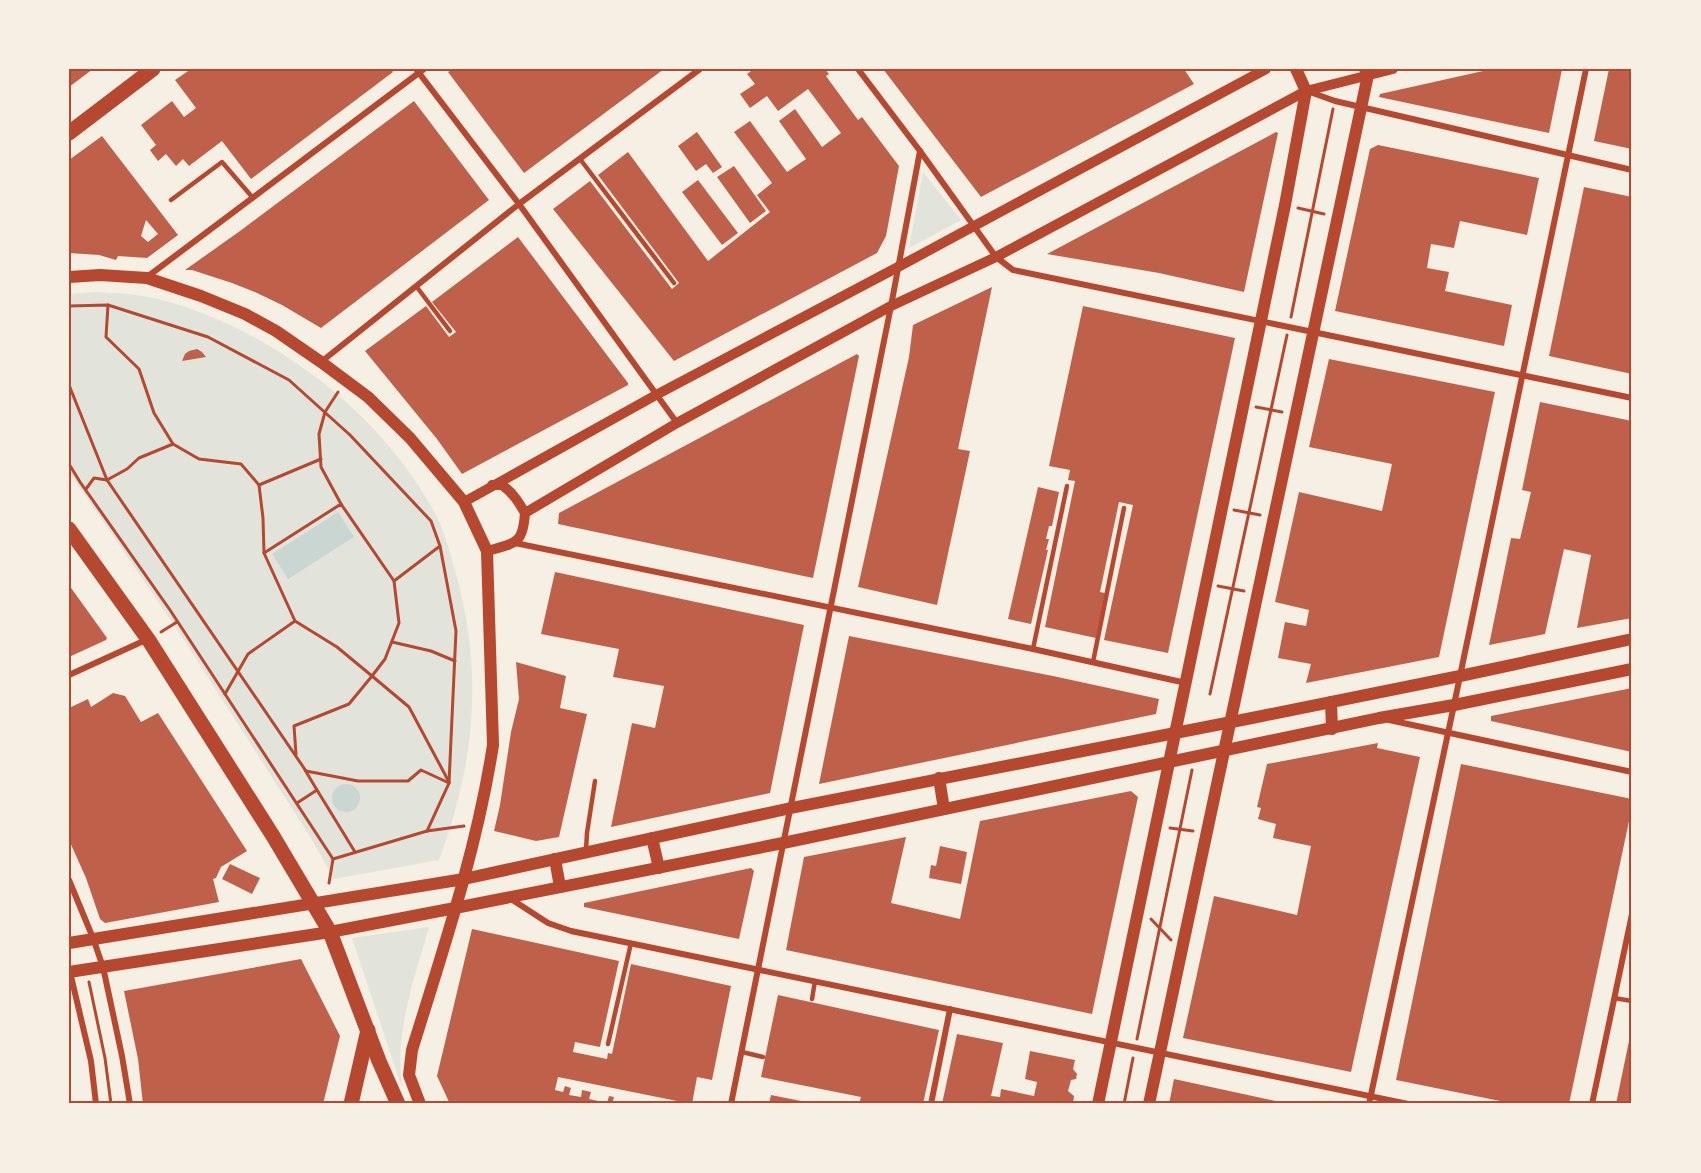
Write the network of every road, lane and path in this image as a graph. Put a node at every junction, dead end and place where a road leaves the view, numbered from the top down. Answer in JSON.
{"nodes":[{"id":1,"x":152,"y":69,"type":"edge"},
{"id":2,"x":700,"y":69,"type":"edge"},
{"id":3,"x":858,"y":69,"type":"edge"},
{"id":4,"x":1266,"y":69,"type":"edge"},
{"id":5,"x":1296,"y":69,"type":"edge"},
{"id":6,"x":1393,"y":69,"type":"edge"},
{"id":7,"x":1586,"y":69,"type":"edge"},
{"id":8,"x":420,"y":70,"type":"edge"},
{"id":9,"x":1367,"y":72,"type":"edge"},
{"id":10,"x":1306,"y":91,"type":"junction"},
{"id":11,"x":1335,"y":101,"type":"junction"},
{"id":12,"x":1361,"y":107,"type":"junction"},
{"id":13,"x":69,"y":133,"type":"edge"},
{"id":14,"x":920,"y":151,"type":"junction"},
{"id":15,"x":1568,"y":155,"type":"junction"},
{"id":16,"x":580,"y":159,"type":"junction"},
{"id":17,"x":1632,"y":170,"type":"edge"},
{"id":18,"x":253,"y":198,"type":"junction"},
{"id":19,"x":171,"y":200,"type":"dead end"},
{"id":20,"x":519,"y":204,"type":"junction"},
{"id":21,"x":1285,"y":205,"type":"junction"},
{"id":22,"x":1312,"y":211,"type":"junction"},
{"id":23,"x":1338,"y":216,"type":"junction"},
{"id":24,"x":974,"y":226,"type":"junction"},
{"id":25,"x":996,"y":257,"type":"junction"},
{"id":26,"x":898,"y":267,"type":"junction"},
{"id":27,"x":69,"y":277,"type":"edge"},
{"id":28,"x":147,"y":278,"type":"junction"},
{"id":29,"x":674,"y":283,"type":"dead end"},
{"id":30,"x":416,"y":286,"type":"junction"},
{"id":31,"x":108,"y":305,"type":"junction"},
{"id":32,"x":69,"y":306,"type":"edge"},
{"id":33,"x":891,"y":306,"type":"junction"},
{"id":34,"x":1261,"y":321,"type":"junction"},
{"id":35,"x":1289,"y":327,"type":"junction"},
{"id":36,"x":450,"y":331,"type":"dead end"},
{"id":37,"x":1313,"y":332,"type":"junction"},
{"id":38,"x":321,"y":362,"type":"junction"},
{"id":39,"x":1522,"y":375,"type":"junction"},
{"id":40,"x":346,"y":380,"type":"junction"},
{"id":41,"x":69,"y":386,"type":"edge"},
{"id":42,"x":656,"y":395,"type":"junction"},
{"id":43,"x":1632,"y":398,"type":"edge"},
{"id":44,"x":1243,"y":405,"type":"junction"},
{"id":45,"x":1271,"y":410,"type":"junction"},
{"id":46,"x":325,"y":412,"type":"junction"},
{"id":47,"x":1296,"y":415,"type":"junction"},
{"id":48,"x":677,"y":423,"type":"junction"},
{"id":49,"x":173,"y":444,"type":"junction"},
{"id":50,"x":321,"y":458,"type":"junction"},
{"id":51,"x":69,"y":464,"type":"edge"},
{"id":52,"x":107,"y":480,"type":"junction"},
{"id":53,"x":259,"y":485,"type":"junction"},
{"id":54,"x":492,"y":485,"type":"junction"},
{"id":55,"x":1067,"y":486,"type":"dead end"},
{"id":56,"x":86,"y":489,"type":"junction"},
{"id":57,"x":464,"y":502,"type":"junction"},
{"id":58,"x":341,"y":504,"type":"junction"},
{"id":59,"x":1125,"y":508,"type":"dead end"},
{"id":60,"x":1222,"y":508,"type":"junction"},
{"id":61,"x":525,"y":513,"type":"junction"},
{"id":62,"x":1249,"y":513,"type":"junction"},
{"id":63,"x":1274,"y":518,"type":"junction"},
{"id":64,"x":69,"y":529,"type":"edge"},
{"id":65,"x":515,"y":543,"type":"junction"},
{"id":66,"x":440,"y":546,"type":"junction"},
{"id":67,"x":487,"y":551,"type":"junction"},
{"id":68,"x":264,"y":552,"type":"junction"},
{"id":69,"x":394,"y":581,"type":"junction"},
{"id":70,"x":1206,"y":584,"type":"junction"},
{"id":71,"x":1233,"y":589,"type":"junction"},
{"id":72,"x":1257,"y":594,"type":"junction"},
{"id":73,"x":831,"y":607,"type":"junction"},
{"id":74,"x":296,"y":621,"type":"junction"},
{"id":75,"x":177,"y":622,"type":"junction"},
{"id":76,"x":148,"y":639,"type":"junction"},
{"id":77,"x":1632,"y":639,"type":"edge"},
{"id":78,"x":392,"y":642,"type":"junction"},
{"id":79,"x":1033,"y":649,"type":"junction"},
{"id":80,"x":454,"y":661,"type":"junction"},
{"id":81,"x":1093,"y":662,"type":"junction"},
{"id":82,"x":1632,"y":669,"type":"edge"},
{"id":83,"x":237,"y":672,"type":"junction"},
{"id":84,"x":69,"y":675,"type":"edge"},
{"id":85,"x":372,"y":676,"type":"junction"},
{"id":86,"x":1460,"y":676,"type":"junction"},
{"id":87,"x":1186,"y":683,"type":"junction"},
{"id":88,"x":225,"y":694,"type":"junction"},
{"id":89,"x":1210,"y":694,"type":"dead end"},
{"id":90,"x":1331,"y":702,"type":"junction"},
{"id":91,"x":1454,"y":705,"type":"junction"},
{"id":92,"x":1379,"y":718,"type":"junction"},
{"id":93,"x":1230,"y":722,"type":"junction"},
{"id":94,"x":1332,"y":729,"type":"junction"},
{"id":95,"x":1175,"y":733,"type":"junction"},
{"id":96,"x":1448,"y":733,"type":"junction"},
{"id":97,"x":1224,"y":750,"type":"junction"},
{"id":98,"x":1195,"y":756,"type":"junction"},
{"id":99,"x":1170,"y":762,"type":"junction"},
{"id":100,"x":306,"y":771,"type":"junction"},
{"id":101,"x":1632,"y":772,"type":"edge"},
{"id":102,"x":939,"y":778,"type":"junction"},
{"id":103,"x":595,"y":781,"type":"dead end"},
{"id":104,"x":449,"y":783,"type":"junction"},
{"id":105,"x":297,"y":803,"type":"junction"},
{"id":106,"x":791,"y":808,"type":"junction"},
{"id":107,"x":944,"y":810,"type":"junction"},
{"id":108,"x":477,"y":824,"type":"junction"},
{"id":109,"x":1156,"y":825,"type":"junction"},
{"id":110,"x":1180,"y":830,"type":"junction"},
{"id":111,"x":427,"y":831,"type":"junction"},
{"id":112,"x":1207,"y":833,"type":"junction"},
{"id":113,"x":652,"y":838,"type":"junction"},
{"id":114,"x":783,"y":843,"type":"junction"},
{"id":115,"x":355,"y":852,"type":"junction"},
{"id":116,"x":586,"y":852,"type":"junction"},
{"id":117,"x":333,"y":859,"type":"junction"},
{"id":118,"x":555,"y":859,"type":"junction"},
{"id":119,"x":659,"y":868,"type":"junction"},
{"id":120,"x":464,"y":879,"type":"junction"},
{"id":121,"x":69,"y":880,"type":"edge"},
{"id":122,"x":329,"y":884,"type":"dead end"},
{"id":123,"x":560,"y":887,"type":"junction"},
{"id":124,"x":508,"y":897,"type":"junction"},
{"id":125,"x":313,"y":903,"type":"junction"},
{"id":126,"x":1139,"y":907,"type":"junction"},
{"id":127,"x":455,"y":908,"type":"junction"},
{"id":128,"x":1632,"y":914,"type":"edge"},
{"id":129,"x":1160,"y":929,"type":"junction"},
{"id":130,"x":330,"y":932,"type":"junction"},
{"id":131,"x":93,"y":938,"type":"junction"},
{"id":132,"x":69,"y":943,"type":"edge"},
{"id":133,"x":631,"y":943,"type":"junction"},
{"id":134,"x":1182,"y":951,"type":"junction"},
{"id":135,"x":103,"y":967,"type":"junction"},
{"id":136,"x":87,"y":970,"type":"junction"},
{"id":137,"x":758,"y":970,"type":"junction"},
{"id":138,"x":69,"y":972,"type":"edge"},
{"id":139,"x":815,"y":981,"type":"junction"},
{"id":140,"x":1614,"y":998,"type":"junction"},
{"id":141,"x":812,"y":999,"type":"dead end"},
{"id":142,"x":1632,"y":1001,"type":"edge"},
{"id":143,"x":950,"y":1009,"type":"junction"},
{"id":144,"x":368,"y":1030,"type":"junction"},
{"id":145,"x":1111,"y":1043,"type":"junction"},
{"id":146,"x":608,"y":1044,"type":"dead end"},
{"id":147,"x":1136,"y":1048,"type":"junction"},
{"id":148,"x":741,"y":1052,"type":"junction"},
{"id":149,"x":1160,"y":1053,"type":"junction"},
{"id":150,"x":763,"y":1057,"type":"dead end"},
{"id":151,"x":1370,"y":1096,"type":"junction"},
{"id":152,"x":96,"y":1104,"type":"edge"},
{"id":153,"x":111,"y":1104,"type":"edge"},
{"id":154,"x":130,"y":1104,"type":"edge"},
{"id":155,"x":351,"y":1104,"type":"edge"},
{"id":156,"x":398,"y":1104,"type":"edge"},
{"id":157,"x":420,"y":1104,"type":"edge"},
{"id":158,"x":731,"y":1104,"type":"edge"},
{"id":159,"x":931,"y":1104,"type":"edge"},
{"id":160,"x":1098,"y":1104,"type":"edge"},
{"id":161,"x":1124,"y":1104,"type":"edge"},
{"id":162,"x":1149,"y":1104,"type":"edge"},
{"id":163,"x":1369,"y":1104,"type":"edge"},
{"id":164,"x":1408,"y":1104,"type":"edge"},
{"id":165,"x":1592,"y":1104,"type":"edge"}],
"edges":[{"from":1,"to":13,"type":"main road"},
{"from":2,"to":16,"type":"street"},
{"from":3,"to":14,"type":"street"},
{"from":4,"to":24,"type":"street"},
{"from":5,"to":10,"type":"main road"},
{"from":6,"to":9,"type":"street"},
{"from":7,"to":15,"type":"street"},
{"from":8,"to":18,"type":"street"},
{"from":8,"to":20,"type":"street"},
{"from":9,"to":10,"type":"street"},
{"from":9,"to":12,"type":"main road"},
{"from":10,"to":11,"type":"street"},
{"from":10,"to":21,"type":"main road"},
{"from":10,"to":25,"type":"street"},
{"from":11,"to":12,"type":"street"},
{"from":11,"to":22,"type":"path"},
{"from":12,"to":15,"type":"street"},
{"from":12,"to":23,"type":"main road"},
{"from":14,"to":24,"type":"street"},
{"from":14,"to":26,"type":"street"},
{"from":15,"to":17,"type":"street"},
{"from":15,"to":39,"type":"street"},
{"from":16,"to":20,"type":"street"},
{"from":16,"to":29,"type":"lane"},
{"from":18,"to":19,"type":"lane"},
{"from":18,"to":28,"type":"street"},
{"from":20,"to":30,"type":"street"},
{"from":20,"to":42,"type":"street"},
{"from":21,"to":22,"type":"path"},
{"from":21,"to":34,"type":"main road"},
{"from":22,"to":23,"type":"path"},
{"from":22,"to":35,"type":"path"},
{"from":23,"to":37,"type":"main road"},
{"from":24,"to":25,"type":"street"},
{"from":24,"to":26,"type":"street"},
{"from":25,"to":33,"type":"street"},
{"from":25,"to":34,"type":"street"},
{"from":26,"to":33,"type":"street"},
{"from":26,"to":42,"type":"street"},
{"from":27,"to":28,"type":"main road"},
{"from":28,"to":38,"type":"main road"},
{"from":30,"to":36,"type":"lane"},
{"from":30,"to":38,"type":"street"},
{"from":31,"to":32,"type":"path"},
{"from":31,"to":46,"type":"path"},
{"from":31,"to":49,"type":"path"},
{"from":33,"to":48,"type":"street"},
{"from":33,"to":73,"type":"street"},
{"from":34,"to":35,"type":"street"},
{"from":34,"to":44,"type":"main road"},
{"from":35,"to":37,"type":"street"},
{"from":35,"to":45,"type":"path"},
{"from":37,"to":39,"type":"street"},
{"from":37,"to":47,"type":"main road"},
{"from":38,"to":40,"type":"main road"},
{"from":39,"to":43,"type":"street"},
{"from":39,"to":86,"type":"street"},
{"from":40,"to":46,"type":"path"},
{"from":40,"to":57,"type":"main road"},
{"from":41,"to":52,"type":"path"},
{"from":42,"to":48,"type":"street"},
{"from":42,"to":54,"type":"street"},
{"from":44,"to":45,"type":"path"},
{"from":44,"to":60,"type":"main road"},
{"from":45,"to":47,"type":"path"},
{"from":45,"to":62,"type":"path"},
{"from":46,"to":50,"type":"path"},
{"from":46,"to":66,"type":"path"},
{"from":47,"to":63,"type":"main road"},
{"from":48,"to":61,"type":"street"},
{"from":49,"to":52,"type":"path"},
{"from":49,"to":53,"type":"path"},
{"from":50,"to":53,"type":"path"},
{"from":50,"to":58,"type":"path"},
{"from":51,"to":56,"type":"path"},
{"from":52,"to":56,"type":"path"},
{"from":52,"to":83,"type":"path"},
{"from":53,"to":68,"type":"path"},
{"from":54,"to":57,"type":"street"},
{"from":54,"to":61,"type":"street"},
{"from":55,"to":79,"type":"lane"},
{"from":56,"to":75,"type":"path"},
{"from":57,"to":67,"type":"main road"},
{"from":58,"to":68,"type":"path"},
{"from":58,"to":69,"type":"path"},
{"from":59,"to":81,"type":"lane"},
{"from":60,"to":62,"type":"path"},
{"from":60,"to":70,"type":"main road"},
{"from":61,"to":65,"type":"street"},
{"from":62,"to":63,"type":"path"},
{"from":62,"to":71,"type":"path"},
{"from":63,"to":72,"type":"main road"},
{"from":64,"to":76,"type":"main road"},
{"from":65,"to":67,"type":"street"},
{"from":65,"to":73,"type":"street"},
{"from":66,"to":69,"type":"path"},
{"from":66,"to":80,"type":"path"},
{"from":67,"to":108,"type":"main road"},
{"from":68,"to":74,"type":"path"},
{"from":69,"to":78,"type":"path"},
{"from":70,"to":71,"type":"path"},
{"from":70,"to":87,"type":"main road"},
{"from":71,"to":72,"type":"path"},
{"from":71,"to":89,"type":"path"},
{"from":72,"to":93,"type":"main road"},
{"from":73,"to":79,"type":"street"},
{"from":73,"to":106,"type":"street"},
{"from":74,"to":83,"type":"path"},
{"from":74,"to":85,"type":"path"},
{"from":75,"to":76,"type":"path"},
{"from":75,"to":88,"type":"path"},
{"from":76,"to":84,"type":"street"},
{"from":76,"to":125,"type":"main road"},
{"from":77,"to":86,"type":"main road"},
{"from":78,"to":80,"type":"path"},
{"from":78,"to":85,"type":"path"},
{"from":79,"to":81,"type":"street"},
{"from":80,"to":104,"type":"path"},
{"from":81,"to":87,"type":"street"},
{"from":82,"to":91,"type":"main road"},
{"from":83,"to":88,"type":"path"},
{"from":83,"to":100,"type":"path"},
{"from":85,"to":100,"type":"path"},
{"from":85,"to":104,"type":"path"},
{"from":86,"to":90,"type":"main road"},
{"from":86,"to":91,"type":"street"},
{"from":87,"to":95,"type":"main road"},
{"from":88,"to":105,"type":"path"},
{"from":90,"to":93,"type":"main road"},
{"from":90,"to":94,"type":"main road"},
{"from":91,"to":92,"type":"main road"},
{"from":91,"to":96,"type":"street"},
{"from":92,"to":94,"type":"main road"},
{"from":92,"to":96,"type":"street"},
{"from":93,"to":95,"type":"main road"},
{"from":93,"to":97,"type":"main road"},
{"from":94,"to":97,"type":"main road"},
{"from":95,"to":99,"type":"main road"},
{"from":95,"to":102,"type":"main road"},
{"from":96,"to":101,"type":"street"},
{"from":96,"to":151,"type":"street"},
{"from":97,"to":98,"type":"main road"},
{"from":97,"to":112,"type":"main road"},
{"from":98,"to":99,"type":"main road"},
{"from":98,"to":110,"type":"path"},
{"from":99,"to":107,"type":"main road"},
{"from":99,"to":109,"type":"main road"},
{"from":100,"to":104,"type":"path"},
{"from":100,"to":105,"type":"path"},
{"from":100,"to":115,"type":"path"},
{"from":102,"to":106,"type":"main road"},
{"from":102,"to":107,"type":"main road"},
{"from":103,"to":116,"type":"lane"},
{"from":104,"to":111,"type":"path"},
{"from":105,"to":117,"type":"path"},
{"from":106,"to":113,"type":"main road"},
{"from":106,"to":114,"type":"street"},
{"from":107,"to":114,"type":"main road"},
{"from":108,"to":111,"type":"path"},
{"from":108,"to":120,"type":"main road"},
{"from":109,"to":110,"type":"path"},
{"from":109,"to":126,"type":"main road"},
{"from":110,"to":112,"type":"path"},
{"from":110,"to":129,"type":"path"},
{"from":111,"to":115,"type":"path"},
{"from":112,"to":134,"type":"main road"},
{"from":113,"to":116,"type":"main road"},
{"from":113,"to":119,"type":"main road"},
{"from":114,"to":119,"type":"main road"},
{"from":114,"to":137,"type":"street"},
{"from":115,"to":117,"type":"path"},
{"from":116,"to":118,"type":"main road"},
{"from":117,"to":122,"type":"path"},
{"from":118,"to":120,"type":"main road"},
{"from":118,"to":123,"type":"main road"},
{"from":119,"to":123,"type":"main road"},
{"from":120,"to":125,"type":"main road"},
{"from":120,"to":127,"type":"main road"},
{"from":121,"to":131,"type":"street"},
{"from":123,"to":124,"type":"main road"},
{"from":124,"to":127,"type":"main road"},
{"from":124,"to":133,"type":"street"},
{"from":125,"to":130,"type":"main road"},
{"from":125,"to":131,"type":"main road"},
{"from":126,"to":129,"type":"path"},
{"from":126,"to":145,"type":"main road"},
{"from":127,"to":130,"type":"main road"},
{"from":127,"to":157,"type":"main road"},
{"from":128,"to":140,"type":"street"},
{"from":129,"to":134,"type":"path"},
{"from":129,"to":147,"type":"path"},
{"from":130,"to":135,"type":"main road"},
{"from":130,"to":144,"type":"main road"},
{"from":131,"to":132,"type":"main road"},
{"from":131,"to":135,"type":"street"},
{"from":133,"to":137,"type":"street"},
{"from":133,"to":146,"type":"lane"},
{"from":134,"to":149,"type":"main road"},
{"from":135,"to":136,"type":"main road"},
{"from":135,"to":154,"type":"street"},
{"from":136,"to":138,"type":"main road"},
{"from":136,"to":153,"type":"path"},
{"from":137,"to":139,"type":"street"},
{"from":137,"to":148,"type":"street"},
{"from":138,"to":152,"type":"street"},
{"from":139,"to":141,"type":"lane"},
{"from":139,"to":143,"type":"street"},
{"from":140,"to":142,"type":"lane"},
{"from":140,"to":165,"type":"street"},
{"from":143,"to":145,"type":"street"},
{"from":143,"to":159,"type":"street"},
{"from":144,"to":155,"type":"main road"},
{"from":144,"to":156,"type":"main road"},
{"from":145,"to":147,"type":"street"},
{"from":145,"to":160,"type":"main road"},
{"from":147,"to":149,"type":"street"},
{"from":147,"to":161,"type":"path"},
{"from":148,"to":150,"type":"lane"},
{"from":148,"to":158,"type":"street"},
{"from":149,"to":151,"type":"street"},
{"from":149,"to":162,"type":"main road"},
{"from":151,"to":163,"type":"street"},
{"from":151,"to":164,"type":"street"}]}
